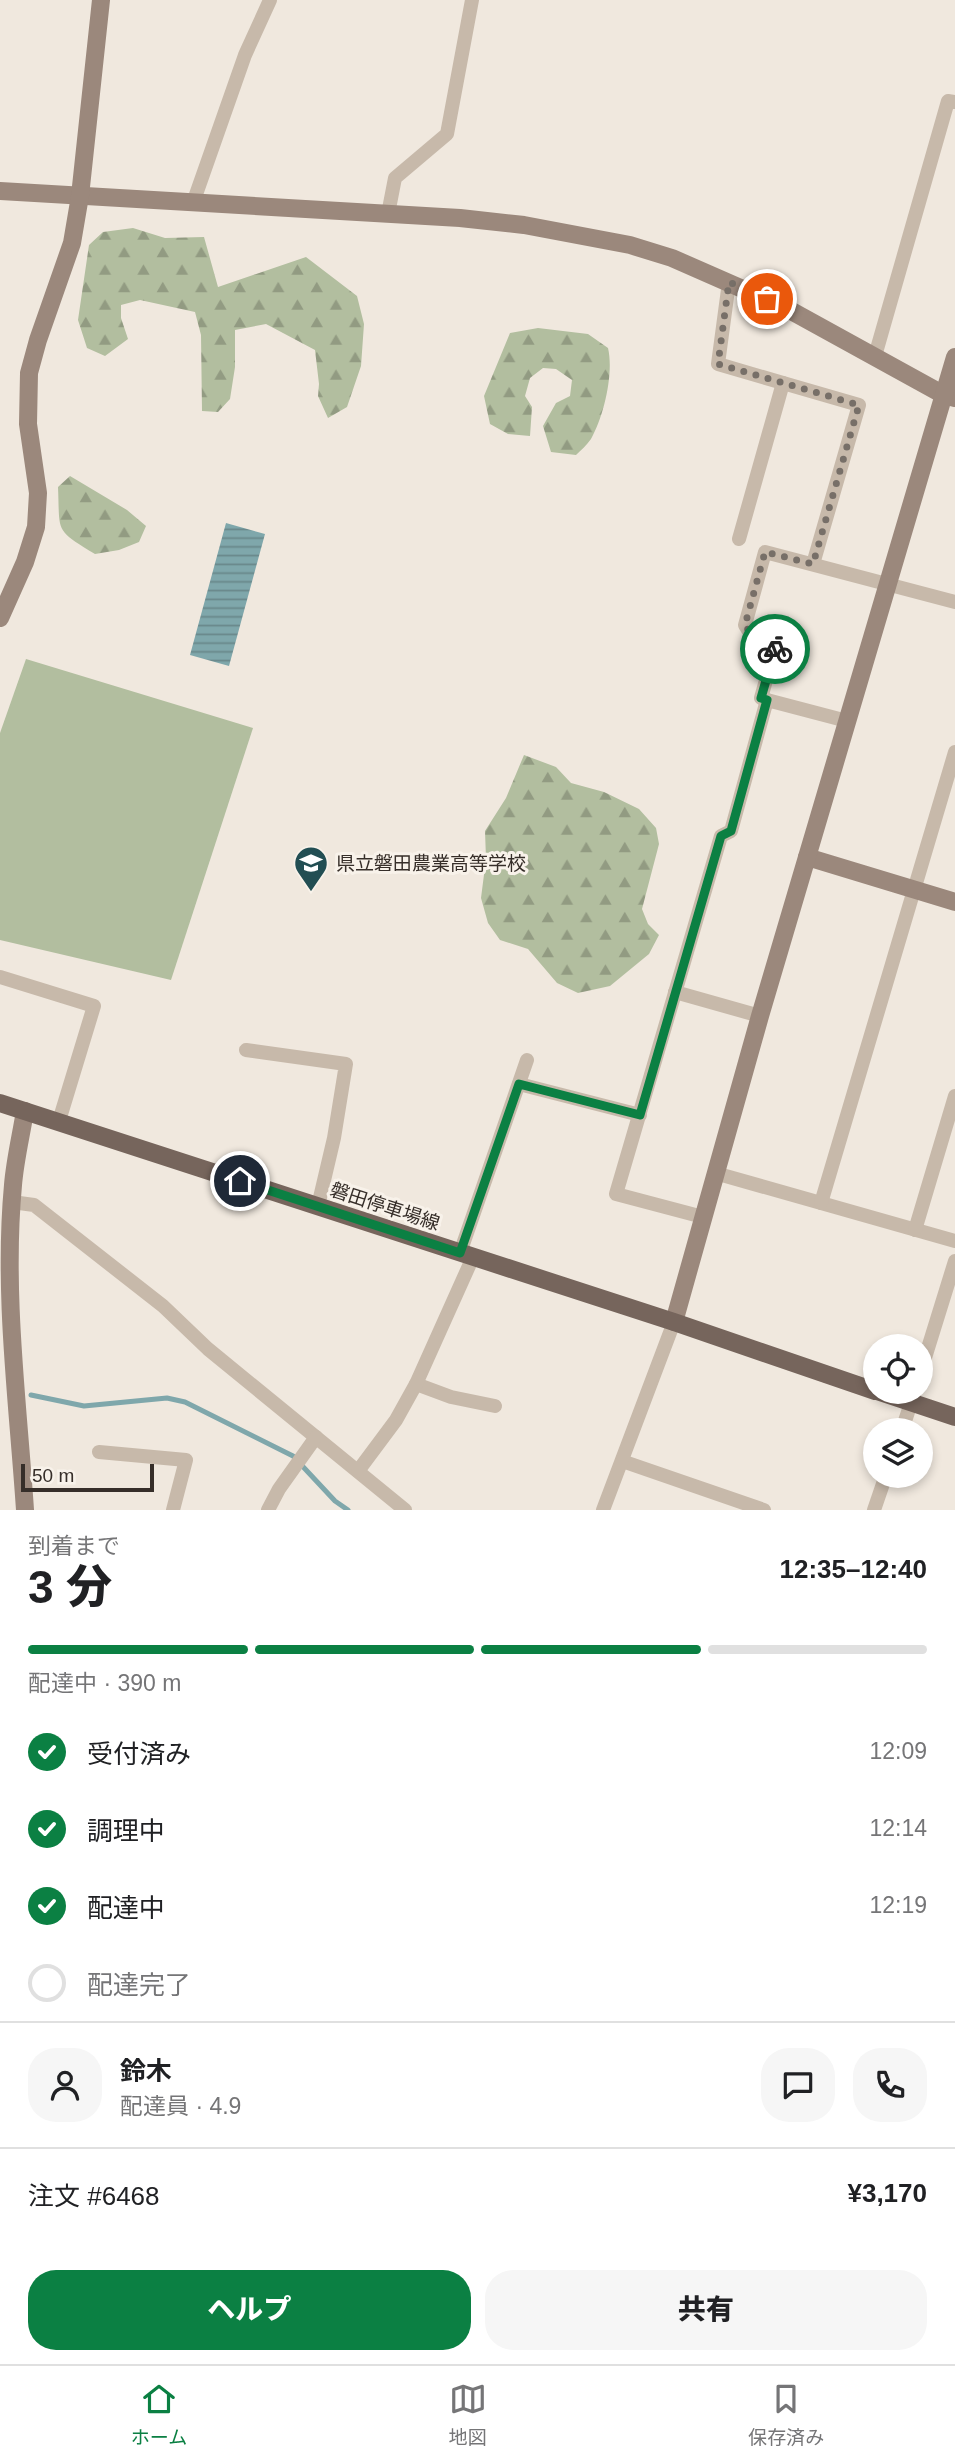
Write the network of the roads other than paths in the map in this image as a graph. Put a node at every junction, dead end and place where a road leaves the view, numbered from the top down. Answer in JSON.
{"nodes":[{"id":1,"x":101,"y":0,"type":"edge"},
{"id":2,"x":270,"y":0,"type":"edge"},
{"id":3,"x":472,"y":0,"type":"edge"},
{"id":4,"x":955,"y":102,"type":"edge"},
{"id":5,"x":0,"y":191,"type":"edge"},
{"id":6,"x":80,"y":196,"type":"junction"},
{"id":7,"x":193,"y":203,"type":"junction"},
{"id":8,"x":388,"y":214,"type":"junction"},
{"id":9,"x":729,"y":282,"type":"junction"},
{"id":10,"x":875,"y":356,"type":"junction"},
{"id":11,"x":955,"y":356,"type":"edge"},
{"id":12,"x":783,"y":383,"type":"junction"},
{"id":13,"x":950,"y":396,"type":"edge"},
{"id":14,"x":738,"y":540,"type":"dead end"},
{"id":15,"x":813,"y":564,"type":"junction"},
{"id":16,"x":889,"y":584,"type":"junction"},
{"id":17,"x":955,"y":602,"type":"edge"},
{"id":18,"x":0,"y":618,"type":"edge"},
{"id":19,"x":767,"y":700,"type":"junction"},
{"id":20,"x":847,"y":722,"type":"junction"},
{"id":21,"x":955,"y":752,"type":"edge"},
{"id":22,"x":807,"y":857,"type":"junction"},
{"id":23,"x":915,"y":890,"type":"junction"},
{"id":24,"x":955,"y":902,"type":"edge"},
{"id":25,"x":0,"y":977,"type":"edge"},
{"id":26,"x":675,"y":992,"type":"junction"},
{"id":27,"x":760,"y":1016,"type":"junction"},
{"id":28,"x":246,"y":1050,"type":"dead end"},
{"id":29,"x":527,"y":1060,"type":"dead end"},
{"id":30,"x":519,"y":1084,"type":"junction"},
{"id":31,"x":955,"y":1096,"type":"edge"},
{"id":32,"x":0,"y":1103,"type":"edge"},
{"id":33,"x":25,"y":1111,"type":"junction"},
{"id":34,"x":640,"y":1115,"type":"junction"},
{"id":35,"x":59,"y":1121,"type":"junction"},
{"id":36,"x":715,"y":1173,"type":"junction"},
{"id":37,"x":12,"y":1202,"type":"junction"},
{"id":38,"x":821,"y":1203,"type":"junction"},
{"id":39,"x":318,"y":1206,"type":"junction"},
{"id":40,"x":703,"y":1217,"type":"junction"},
{"id":41,"x":915,"y":1230,"type":"junction"},
{"id":42,"x":955,"y":1241,"type":"edge"},
{"id":43,"x":467,"y":1255,"type":"junction"},
{"id":44,"x":955,"y":1261,"type":"edge"},
{"id":45,"x":6,"y":1319,"type":"edge"},
{"id":46,"x":674,"y":1322,"type":"junction"},
{"id":47,"x":932,"y":1334,"type":"edge"},
{"id":48,"x":416,"y":1384,"type":"junction"},
{"id":49,"x":863,"y":1387,"type":"edge"},
{"id":50,"x":9,"y":1389,"type":"edge"},
{"id":51,"x":928,"y":1404,"type":"edge"},
{"id":52,"x":495,"y":1406,"type":"dead end"},
{"id":53,"x":955,"y":1417,"type":"edge"},
{"id":54,"x":316,"y":1437,"type":"junction"},
{"id":55,"x":99,"y":1452,"type":"dead end"},
{"id":56,"x":622,"y":1461,"type":"junction"},
{"id":57,"x":358,"y":1471,"type":"junction"},
{"id":58,"x":882,"y":1488,"type":"edge"},
{"id":59,"x":723,"y":1495,"type":"junction"},
{"id":60,"x":25,"y":1510,"type":"edge"},
{"id":61,"x":173,"y":1510,"type":"edge"},
{"id":62,"x":268,"y":1510,"type":"edge"},
{"id":63,"x":405,"y":1510,"type":"edge"},
{"id":64,"x":603,"y":1510,"type":"edge"},
{"id":65,"x":718,"y":1510,"type":"edge"},
{"id":66,"x":764,"y":1510,"type":"edge"},
{"id":67,"x":874,"y":1510,"type":"edge"}],
"edges":[{"from":1,"to":6,"type":"street"},
{"from":2,"to":7,"type":"street"},
{"from":3,"to":8,"type":"street"},
{"from":4,"to":10,"type":"street"},
{"from":5,"to":6,"type":"street"},
{"from":6,"to":7,"type":"street"},
{"from":6,"to":18,"type":"street"},
{"from":7,"to":8,"type":"street"},
{"from":8,"to":9,"type":"street"},
{"from":9,"to":10,"type":"street"},
{"from":9,"to":12,"type":"street"},
{"from":10,"to":13,"type":"street"},
{"from":11,"to":13,"type":"street"},
{"from":12,"to":14,"type":"street"},
{"from":12,"to":15,"type":"street"},
{"from":13,"to":16,"type":"street"},
{"from":15,"to":16,"type":"street"},
{"from":15,"to":19,"type":"street"},
{"from":16,"to":17,"type":"street"},
{"from":16,"to":20,"type":"street"},
{"from":19,"to":20,"type":"street"},
{"from":19,"to":26,"type":"street"},
{"from":20,"to":22,"type":"street"},
{"from":21,"to":23,"type":"street"},
{"from":22,"to":23,"type":"street"},
{"from":22,"to":27,"type":"street"},
{"from":23,"to":24,"type":"street"},
{"from":23,"to":38,"type":"street"},
{"from":25,"to":35,"type":"street"},
{"from":26,"to":27,"type":"street"},
{"from":26,"to":34,"type":"street"},
{"from":27,"to":36,"type":"street"},
{"from":28,"to":39,"type":"street"},
{"from":29,"to":30,"type":"street"},
{"from":30,"to":34,"type":"street"},
{"from":30,"to":43,"type":"street"},
{"from":31,"to":41,"type":"street"},
{"from":32,"to":33,"type":"main road","name":"磐田停車場線"},
{"from":33,"to":35,"type":"main road","name":"磐田停車場線"},
{"from":33,"to":37,"type":"street"},
{"from":34,"to":40,"type":"street"},
{"from":35,"to":39,"type":"main road","name":"磐田停車場線"},
{"from":36,"to":38,"type":"street"},
{"from":36,"to":40,"type":"street"},
{"from":37,"to":45,"type":"street"},
{"from":37,"to":54,"type":"street"},
{"from":38,"to":41,"type":"street"},
{"from":39,"to":43,"type":"main road","name":"磐田停車場線"},
{"from":40,"to":46,"type":"street"},
{"from":41,"to":42,"type":"street"},
{"from":43,"to":46,"type":"main road","name":"磐田停車場線"},
{"from":43,"to":48,"type":"street"},
{"from":44,"to":47,"type":"street"},
{"from":45,"to":50,"type":"street"},
{"from":46,"to":49,"type":"main road","name":"磐田停車場線"},
{"from":46,"to":56,"type":"street"},
{"from":48,"to":52,"type":"street"},
{"from":48,"to":57,"type":"street"},
{"from":50,"to":60,"type":"street"},
{"from":51,"to":53,"type":"main road","name":"磐田停車場線"},
{"from":54,"to":57,"type":"street"},
{"from":54,"to":62,"type":"street"},
{"from":55,"to":61,"type":"street"},
{"from":56,"to":59,"type":"street"},
{"from":56,"to":64,"type":"street"},
{"from":57,"to":63,"type":"street"},
{"from":58,"to":67,"type":"street"},
{"from":59,"to":65,"type":"street"},
{"from":59,"to":66,"type":"street"}]}
